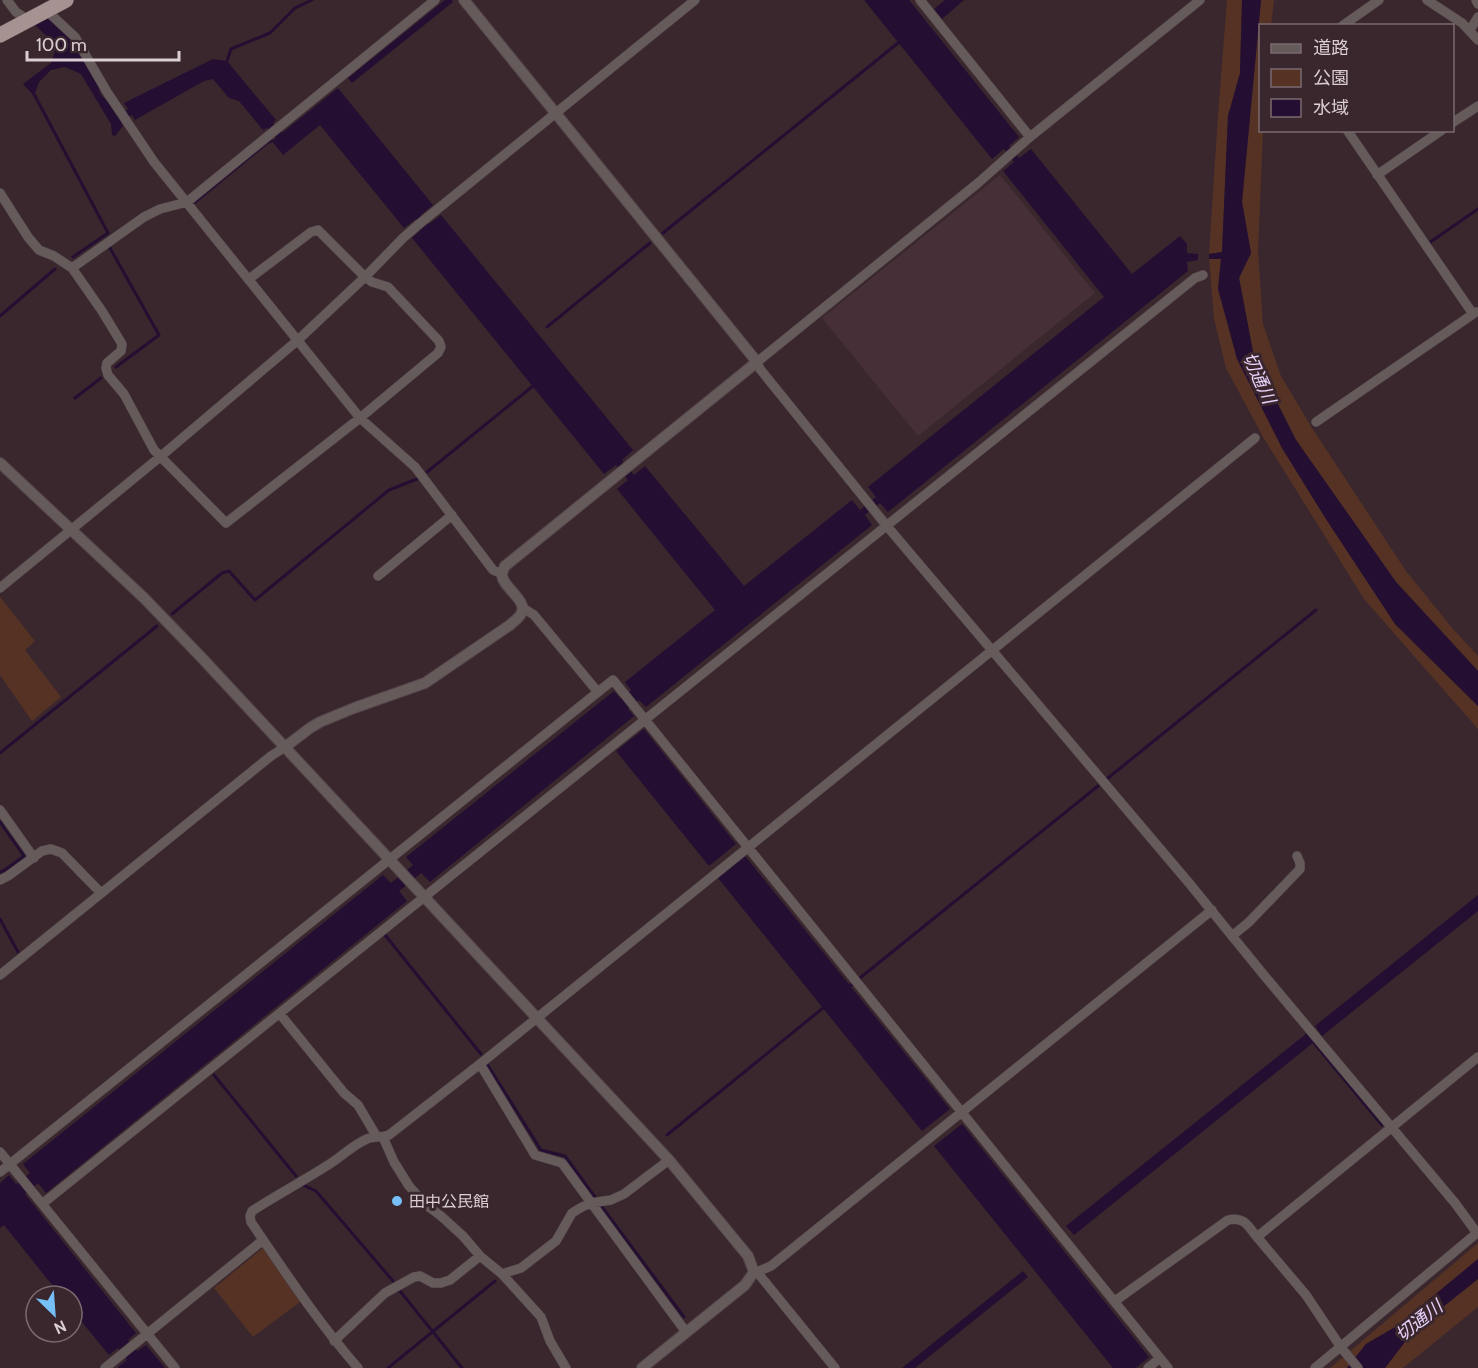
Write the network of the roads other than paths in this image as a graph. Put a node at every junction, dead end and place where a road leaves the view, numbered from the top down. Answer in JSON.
{"nodes":[{"id":1,"x":7,"y":0,"type":"edge"},
{"id":2,"x":66,"y":0,"type":"edge"},
{"id":3,"x":435,"y":0,"type":"edge"},
{"id":4,"x":464,"y":0,"type":"edge"},
{"id":5,"x":920,"y":0,"type":"edge"},
{"id":6,"x":1200,"y":0,"type":"edge"},
{"id":7,"x":1379,"y":0,"type":"edge"},
{"id":8,"x":1427,"y":0,"type":"edge"},
{"id":9,"x":1476,"y":0,"type":"edge"},
{"id":10,"x":690,"y":1,"type":"edge"},
{"id":11,"x":1478,"y":4,"type":"edge"},
{"id":12,"x":46,"y":10,"type":"junction"},
{"id":13,"x":1478,"y":16,"type":"edge"},
{"id":14,"x":28,"y":20,"type":"junction"},
{"id":15,"x":1345,"y":24,"type":"edge"},
{"id":16,"x":1470,"y":30,"type":"junction"},
{"id":17,"x":0,"y":36,"type":"edge"},
{"id":18,"x":1478,"y":40,"type":"edge"},
{"id":19,"x":1478,"y":106,"type":"edge"},
{"id":20,"x":555,"y":113,"type":"junction"},
{"id":21,"x":1454,"y":122,"type":"edge"},
{"id":22,"x":1348,"y":132,"type":"edge"},
{"id":23,"x":1439,"y":132,"type":"edge"},
{"id":24,"x":1030,"y":137,"type":"junction"},
{"id":25,"x":1377,"y":176,"type":"junction"},
{"id":26,"x":0,"y":193,"type":"edge"},
{"id":27,"x":187,"y":202,"type":"junction"},
{"id":28,"x":72,"y":268,"type":"junction"},
{"id":29,"x":1203,"y":275,"type":"dead end"},
{"id":30,"x":365,"y":277,"type":"junction"},
{"id":31,"x":249,"y":279,"type":"junction"},
{"id":32,"x":1475,"y":313,"type":"edge"},
{"id":33,"x":298,"y":340,"type":"junction"},
{"id":34,"x":757,"y":362,"type":"junction"},
{"id":35,"x":360,"y":418,"type":"junction"},
{"id":36,"x":1316,"y":422,"type":"dead end"},
{"id":37,"x":1255,"y":438,"type":"dead end"},
{"id":38,"x":160,"y":457,"type":"junction"},
{"id":39,"x":0,"y":463,"type":"edge"},
{"id":40,"x":452,"y":515,"type":"junction"},
{"id":41,"x":886,"y":525,"type":"junction"},
{"id":42,"x":71,"y":530,"type":"junction"},
{"id":43,"x":502,"y":574,"type":"junction"},
{"id":44,"x":378,"y":576,"type":"dead end"},
{"id":45,"x":0,"y":588,"type":"edge"},
{"id":46,"x":523,"y":608,"type":"junction"},
{"id":47,"x":992,"y":650,"type":"junction"},
{"id":48,"x":597,"y":691,"type":"junction"},
{"id":49,"x":646,"y":720,"type":"junction"},
{"id":50,"x":285,"y":747,"type":"junction"},
{"id":51,"x":0,"y":810,"type":"edge"},
{"id":52,"x":748,"y":846,"type":"junction"},
{"id":53,"x":1297,"y":856,"type":"dead end"},
{"id":54,"x":33,"y":858,"type":"junction"},
{"id":55,"x":390,"y":859,"type":"junction"},
{"id":56,"x":0,"y":879,"type":"edge"},
{"id":57,"x":101,"y":893,"type":"junction"},
{"id":58,"x":426,"y":897,"type":"junction"},
{"id":59,"x":1212,"y":910,"type":"junction"},
{"id":60,"x":1232,"y":936,"type":"junction"},
{"id":61,"x":0,"y":975,"type":"edge"},
{"id":62,"x":280,"y":1014,"type":"junction"},
{"id":63,"x":537,"y":1017,"type":"junction"},
{"id":64,"x":1478,"y":1057,"type":"edge"},
{"id":65,"x":480,"y":1064,"type":"junction"},
{"id":66,"x":962,"y":1111,"type":"junction"},
{"id":67,"x":1392,"y":1126,"type":"junction"},
{"id":68,"x":380,"y":1137,"type":"junction"},
{"id":69,"x":0,"y":1152,"type":"edge"},
{"id":70,"x":669,"y":1160,"type":"junction"},
{"id":71,"x":10,"y":1164,"type":"junction"},
{"id":72,"x":0,"y":1172,"type":"edge"},
{"id":73,"x":591,"y":1203,"type":"junction"},
{"id":74,"x":42,"y":1204,"type":"junction"},
{"id":75,"x":1257,"y":1237,"type":"junction"},
{"id":76,"x":263,"y":1240,"type":"junction"},
{"id":77,"x":480,"y":1256,"type":"junction"},
{"id":78,"x":755,"y":1272,"type":"junction"},
{"id":79,"x":502,"y":1274,"type":"junction"},
{"id":80,"x":1115,"y":1301,"type":"junction"},
{"id":81,"x":686,"y":1332,"type":"junction"},
{"id":82,"x":147,"y":1334,"type":"junction"},
{"id":83,"x":334,"y":1341,"type":"junction"},
{"id":84,"x":1341,"y":1348,"type":"junction"},
{"id":85,"x":1160,"y":1358,"type":"junction"},
{"id":86,"x":105,"y":1368,"type":"edge"},
{"id":87,"x":175,"y":1368,"type":"edge"},
{"id":88,"x":358,"y":1368,"type":"edge"},
{"id":89,"x":566,"y":1368,"type":"edge"},
{"id":90,"x":642,"y":1368,"type":"edge"},
{"id":91,"x":835,"y":1368,"type":"edge"},
{"id":92,"x":1148,"y":1368,"type":"edge"},
{"id":93,"x":1168,"y":1368,"type":"edge"},
{"id":94,"x":1315,"y":1368,"type":"edge"},
{"id":95,"x":1358,"y":1368,"type":"edge"}],
"edges":[{"from":1,"to":14,"type":"street"},
{"from":2,"to":12,"type":"highway"},
{"from":3,"to":27,"type":"street"},
{"from":4,"to":20,"type":"street"},
{"from":5,"to":24,"type":"street"},
{"from":6,"to":24,"type":"street"},
{"from":7,"to":15,"type":"street"},
{"from":8,"to":16,"type":"street"},
{"from":9,"to":11,"type":"street"},
{"from":10,"to":20,"type":"street"},
{"from":12,"to":14,"type":"highway"},
{"from":12,"to":27,"type":"street"},
{"from":13,"to":16,"type":"street"},
{"from":14,"to":17,"type":"highway"},
{"from":16,"to":18,"type":"street"},
{"from":19,"to":21,"type":"street"},
{"from":20,"to":30,"type":"street"},
{"from":20,"to":34,"type":"street"},
{"from":22,"to":25,"type":"street"},
{"from":23,"to":25,"type":"street"},
{"from":24,"to":34,"type":"street"},
{"from":25,"to":32,"type":"street"},
{"from":26,"to":28,"type":"street"},
{"from":27,"to":28,"type":"street"},
{"from":27,"to":31,"type":"street"},
{"from":28,"to":38,"type":"street"},
{"from":29,"to":41,"type":"street"},
{"from":30,"to":31,"type":"street"},
{"from":30,"to":33,"type":"street"},
{"from":30,"to":35,"type":"street"},
{"from":31,"to":33,"type":"street"},
{"from":32,"to":36,"type":"street"},
{"from":33,"to":35,"type":"street"},
{"from":33,"to":38,"type":"street"},
{"from":34,"to":41,"type":"street"},
{"from":34,"to":43,"type":"street"},
{"from":35,"to":38,"type":"street"},
{"from":35,"to":40,"type":"street"},
{"from":37,"to":47,"type":"street"},
{"from":38,"to":42,"type":"street"},
{"from":39,"to":42,"type":"street"},
{"from":40,"to":43,"type":"street"},
{"from":40,"to":44,"type":"street"},
{"from":41,"to":47,"type":"street"},
{"from":41,"to":49,"type":"street"},
{"from":42,"to":45,"type":"street"},
{"from":42,"to":50,"type":"street"},
{"from":43,"to":46,"type":"street"},
{"from":46,"to":48,"type":"street"},
{"from":46,"to":50,"type":"street"},
{"from":47,"to":52,"type":"street"},
{"from":47,"to":59,"type":"street"},
{"from":48,"to":49,"type":"street"},
{"from":48,"to":55,"type":"street"},
{"from":49,"to":52,"type":"street"},
{"from":49,"to":58,"type":"street"},
{"from":50,"to":55,"type":"street"},
{"from":50,"to":57,"type":"street"},
{"from":51,"to":54,"type":"street"},
{"from":52,"to":63,"type":"street"},
{"from":52,"to":66,"type":"street"},
{"from":53,"to":60,"type":"street"},
{"from":54,"to":56,"type":"street"},
{"from":54,"to":57,"type":"street"},
{"from":55,"to":58,"type":"street"},
{"from":55,"to":71,"type":"street"},
{"from":57,"to":61,"type":"street"},
{"from":58,"to":62,"type":"street"},
{"from":58,"to":63,"type":"street"},
{"from":59,"to":60,"type":"street"},
{"from":59,"to":66,"type":"street"},
{"from":60,"to":67,"type":"street"},
{"from":62,"to":68,"type":"street"},
{"from":62,"to":74,"type":"street"},
{"from":63,"to":65,"type":"street"},
{"from":63,"to":70,"type":"street"},
{"from":64,"to":67,"type":"street"},
{"from":65,"to":68,"type":"street"},
{"from":65,"to":73,"type":"street"},
{"from":66,"to":78,"type":"street"},
{"from":66,"to":80,"type":"street"},
{"from":67,"to":75,"type":"street"},
{"from":67,"to":84,"type":"street"},
{"from":68,"to":76,"type":"street"},
{"from":68,"to":77,"type":"street"},
{"from":69,"to":71,"type":"street"},
{"from":70,"to":73,"type":"street"},
{"from":70,"to":78,"type":"street"},
{"from":71,"to":72,"type":"street"},
{"from":71,"to":74,"type":"street"},
{"from":73,"to":79,"type":"street"},
{"from":73,"to":81,"type":"street"},
{"from":74,"to":82,"type":"street"},
{"from":75,"to":80,"type":"street"},
{"from":75,"to":84,"type":"street"},
{"from":76,"to":82,"type":"street"},
{"from":76,"to":83,"type":"street"},
{"from":77,"to":79,"type":"street"},
{"from":77,"to":83,"type":"street"},
{"from":78,"to":81,"type":"street"},
{"from":78,"to":91,"type":"street"},
{"from":79,"to":89,"type":"street"},
{"from":80,"to":85,"type":"street"},
{"from":81,"to":90,"type":"street"},
{"from":82,"to":86,"type":"street"},
{"from":82,"to":87,"type":"street"},
{"from":83,"to":88,"type":"street"},
{"from":84,"to":94,"type":"street"},
{"from":84,"to":95,"type":"street"},
{"from":85,"to":92,"type":"street"},
{"from":85,"to":93,"type":"street"}]}
